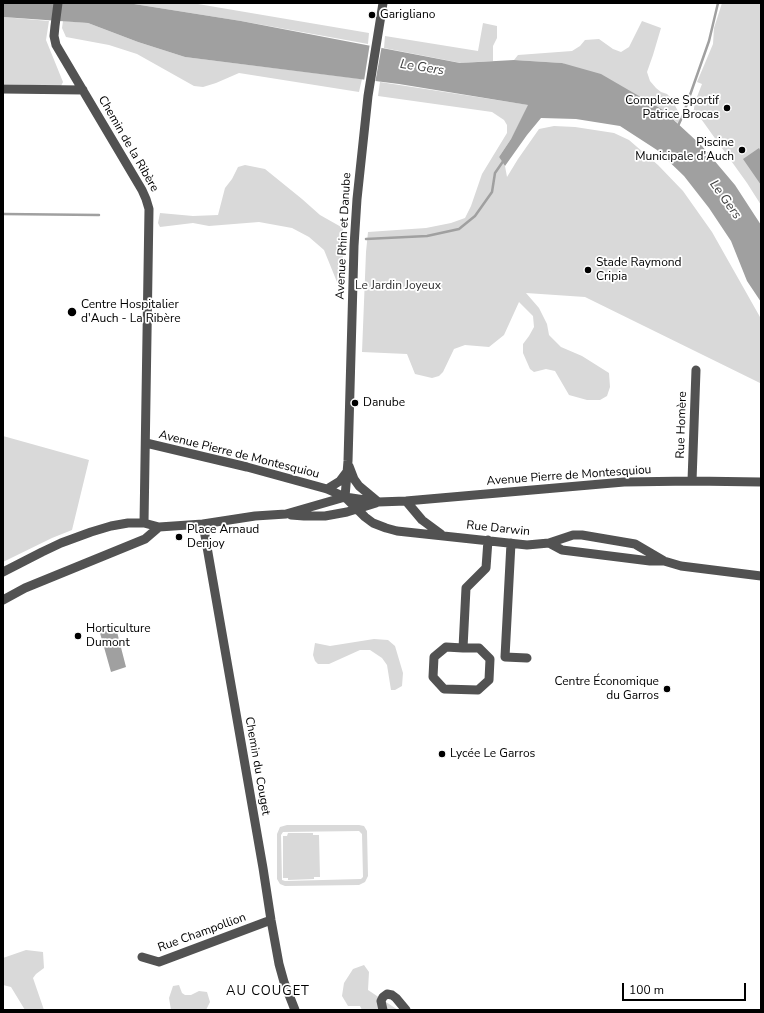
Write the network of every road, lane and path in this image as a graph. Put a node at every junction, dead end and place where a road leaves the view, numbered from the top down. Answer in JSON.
{"nodes":[{"id":1,"x":58,"y":3,"type":"edge"},
{"id":2,"x":383,"y":3,"type":"edge"},
{"id":3,"x":3,"y":89,"type":"edge"},
{"id":4,"x":83,"y":90,"type":"junction"},
{"id":5,"x":696,"y":370,"type":"dead end"},
{"id":6,"x":146,"y":443,"type":"junction"},
{"id":7,"x":348,"y":462,"type":"junction"},
{"id":8,"x":346,"y":472,"type":"junction"},
{"id":9,"x":692,"y":481,"type":"junction"},
{"id":10,"x":761,"y":482,"type":"edge"},
{"id":11,"x":327,"y":489,"type":"junction"},
{"id":12,"x":349,"y":498,"type":"junction"},
{"id":13,"x":406,"y":501,"type":"junction"},
{"id":14,"x":378,"y":502,"type":"junction"},
{"id":15,"x":356,"y":509,"type":"junction"},
{"id":16,"x":286,"y":514,"type":"junction"},
{"id":17,"x":144,"y":523,"type":"junction"},
{"id":18,"x":203,"y":524,"type":"junction"},
{"id":19,"x":159,"y":527,"type":"junction"},
{"id":20,"x":443,"y":535,"type":"junction"},
{"id":21,"x":488,"y":540,"type":"junction"},
{"id":22,"x":511,"y":543,"type":"junction"},
{"id":23,"x":549,"y":543,"type":"junction"},
{"id":24,"x":664,"y":561,"type":"junction"},
{"id":25,"x":3,"y":572,"type":"edge"},
{"id":26,"x":761,"y":576,"type":"edge"},
{"id":27,"x":3,"y":600,"type":"edge"},
{"id":28,"x":463,"y":648,"type":"junction"},
{"id":29,"x":526,"y":658,"type":"dead end"},
{"id":30,"x":271,"y":920,"type":"junction"},
{"id":31,"x":142,"y":958,"type":"dead end"},
{"id":32,"x":295,"y":1010,"type":"edge"},
{"id":33,"x":383,"y":1010,"type":"edge"},
{"id":34,"x":406,"y":1010,"type":"edge"}],
"edges":[{"from":1,"to":4,"type":"street","name":"Chemin de la Ribère"},
{"from":2,"to":7,"type":"street","name":"Avenue Rhin et Danube"},
{"from":3,"to":4,"type":"street"},
{"from":4,"to":6,"type":"street","name":"Chemin de la Ribère"},
{"from":5,"to":9,"type":"street","name":"Rue Homère"},
{"from":6,"to":11,"type":"street","name":"Avenue Pierre de Montesquiou"},
{"from":6,"to":17,"type":"street","name":"Chemin de la Ribère"},
{"from":7,"to":8,"type":"street","name":"Avenue Rhin et Danube"},
{"from":7,"to":14,"type":"street"},
{"from":8,"to":11,"type":"street","name":"Avenue Pierre de Montesquiou"},
{"from":8,"to":12,"type":"street","name":"Avenue Rhin et Danube"},
{"from":9,"to":10,"type":"street","name":"Avenue Pierre de Montesquiou"},
{"from":9,"to":13,"type":"street","name":"Avenue Pierre de Montesquiou"},
{"from":11,"to":12,"type":"street","name":"Avenue Pierre de Montesquiou"},
{"from":12,"to":14,"type":"street","name":"Avenue Pierre de Montesquiou"},
{"from":12,"to":15,"type":"street","name":"Rue Darwin"},
{"from":12,"to":16,"type":"street"},
{"from":13,"to":14,"type":"street","name":"Avenue Pierre de Montesquiou"},
{"from":13,"to":20,"type":"street","name":"Rue Darwin"},
{"from":14,"to":15,"type":"street","name":"Avenue Pierre de Montesquiou"},
{"from":15,"to":16,"type":"street"},
{"from":15,"to":20,"type":"street","name":"Rue Darwin"},
{"from":16,"to":18,"type":"street"},
{"from":17,"to":19,"type":"street"},
{"from":17,"to":25,"type":"street"},
{"from":18,"to":19,"type":"street"},
{"from":18,"to":30,"type":"street","name":"Chemin du Couget"},
{"from":19,"to":27,"type":"street"},
{"from":20,"to":21,"type":"street","name":"Rue Darwin"},
{"from":21,"to":22,"type":"street","name":"Rue Darwin"},
{"from":21,"to":28,"type":"street"},
{"from":22,"to":23,"type":"street","name":"Rue Darwin"},
{"from":22,"to":29,"type":"street"},
{"from":23,"to":24,"type":"street"},
{"from":23,"to":24,"type":"street","name":"Rue Darwin"},
{"from":24,"to":26,"type":"street"},
{"from":28,"to":28,"type":"street"},
{"from":30,"to":31,"type":"street","name":"Rue Champollion"},
{"from":30,"to":32,"type":"street","name":"Chemin du Couget"},
{"from":33,"to":34,"type":"street"}]}
